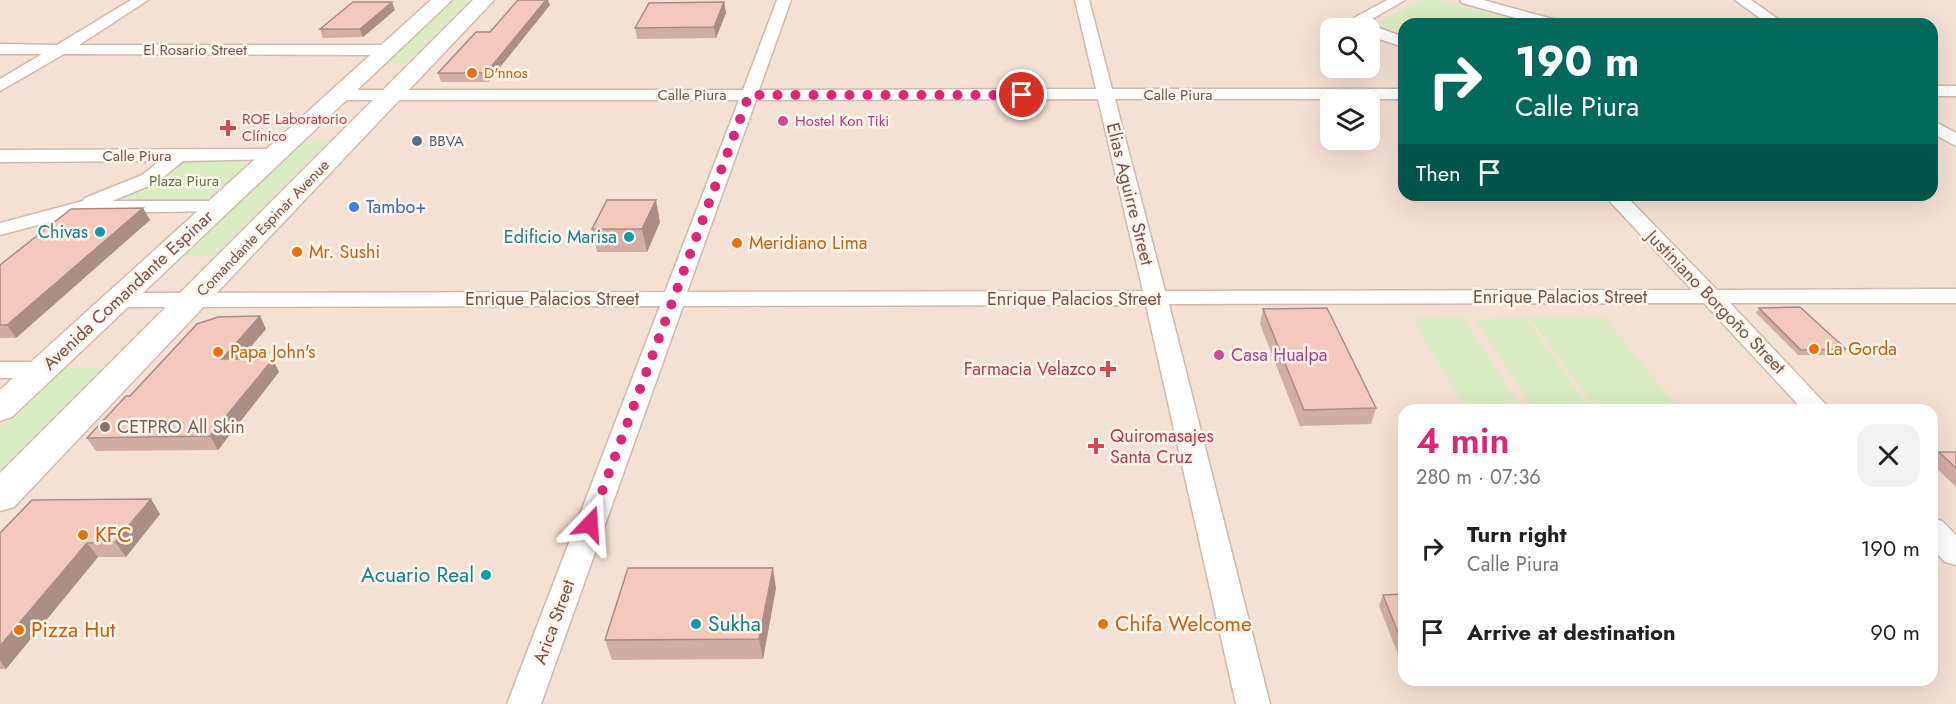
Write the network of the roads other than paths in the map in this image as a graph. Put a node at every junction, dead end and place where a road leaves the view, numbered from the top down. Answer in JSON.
{"nodes":[{"id":1,"x":141,"y":0,"type":"edge"},
{"id":2,"x":442,"y":0,"type":"edge"},
{"id":3,"x":484,"y":0,"type":"edge"},
{"id":4,"x":784,"y":0,"type":"edge"},
{"id":5,"x":1082,"y":0,"type":"edge"},
{"id":6,"x":1398,"y":0,"type":"edge"},
{"id":7,"x":1467,"y":0,"type":"edge"},
{"id":8,"x":1742,"y":0,"type":"edge"},
{"id":9,"x":1364,"y":18,"type":"edge"},
{"id":10,"x":1533,"y":18,"type":"edge"},
{"id":11,"x":1769,"y":18,"type":"edge"},
{"id":12,"x":1380,"y":34,"type":"edge"},
{"id":13,"x":1398,"y":40,"type":"edge"},
{"id":14,"x":0,"y":49,"type":"edge"},
{"id":15,"x":61,"y":49,"type":"junction"},
{"id":16,"x":389,"y":50,"type":"junction"},
{"id":17,"x":0,"y":86,"type":"edge"},
{"id":18,"x":1938,"y":91,"type":"edge"},
{"id":19,"x":1956,"y":91,"type":"edge"},
{"id":20,"x":1398,"y":94,"type":"edge"},
{"id":21,"x":340,"y":95,"type":"junction"},
{"id":22,"x":749,"y":95,"type":"junction"},
{"id":23,"x":1104,"y":95,"type":"junction"},
{"id":24,"x":391,"y":96,"type":"junction"},
{"id":25,"x":1938,"y":129,"type":"edge"},
{"id":26,"x":1956,"y":141,"type":"edge"},
{"id":27,"x":273,"y":155,"type":"junction"},
{"id":28,"x":0,"y":156,"type":"edge"},
{"id":29,"x":177,"y":156,"type":"junction"},
{"id":30,"x":1620,"y":201,"type":"edge"},
{"id":31,"x":82,"y":207,"type":"junction"},
{"id":32,"x":218,"y":207,"type":"junction"},
{"id":33,"x":0,"y":229,"type":"edge"},
{"id":34,"x":1956,"y":296,"type":"edge"},
{"id":35,"x":1711,"y":297,"type":"junction"},
{"id":36,"x":674,"y":299,"type":"junction"},
{"id":37,"x":1156,"y":299,"type":"junction"},
{"id":38,"x":118,"y":300,"type":"junction"},
{"id":39,"x":192,"y":300,"type":"junction"},
{"id":40,"x":0,"y":370,"type":"edge"},
{"id":41,"x":41,"y":370,"type":"junction"},
{"id":42,"x":1812,"y":404,"type":"edge"},
{"id":43,"x":0,"y":409,"type":"edge"},
{"id":44,"x":0,"y":497,"type":"edge"},
{"id":45,"x":1938,"y":535,"type":"edge"},
{"id":46,"x":1956,"y":554,"type":"edge"},
{"id":47,"x":524,"y":704,"type":"edge"},
{"id":48,"x":1253,"y":704,"type":"edge"}],
"edges":[{"from":1,"to":15,"type":"street"},
{"from":2,"to":16,"type":"main road","name":"Avenida Comandante Espinar"},
{"from":3,"to":24,"type":"main road","name":"Comandante Espinar Avenue"},
{"from":4,"to":22,"type":"street","name":"Arica Street"},
{"from":5,"to":23,"type":"street","name":"Elias Aguirre Street"},
{"from":6,"to":9,"type":"street"},
{"from":7,"to":10,"type":"street"},
{"from":8,"to":11,"type":"street"},
{"from":12,"to":13,"type":"street"},
{"from":14,"to":15,"type":"street","name":"El Rosario Street"},
{"from":15,"to":16,"type":"street","name":"El Rosario Street"},
{"from":15,"to":17,"type":"street"},
{"from":16,"to":21,"type":"main road","name":"Avenida Comandante Espinar"},
{"from":18,"to":19,"type":"street"},
{"from":20,"to":23,"type":"street","name":"Calle Piura"},
{"from":21,"to":24,"type":"street","name":"Calle Piura"},
{"from":21,"to":27,"type":"main road","name":"Avenida Comandante Espinar"},
{"from":22,"to":23,"type":"street","name":"Calle Piura"},
{"from":22,"to":24,"type":"street","name":"Calle Piura"},
{"from":22,"to":36,"type":"street","name":"Arica Street"},
{"from":23,"to":37,"type":"street","name":"Elias Aguirre Street"},
{"from":24,"to":39,"type":"main road","name":"Comandante Espinar Avenue"},
{"from":25,"to":26,"type":"street"},
{"from":27,"to":29,"type":"street","name":"Calle Piura"},
{"from":27,"to":32,"type":"main road","name":"Avenida Comandante Espinar"},
{"from":28,"to":29,"type":"street","name":"Calle Piura"},
{"from":29,"to":31,"type":"street"},
{"from":30,"to":35,"type":"street","name":"Justiniano Borgoño Street"},
{"from":31,"to":32,"type":"street"},
{"from":31,"to":33,"type":"street"},
{"from":32,"to":38,"type":"main road","name":"Avenida Comandante Espinar"},
{"from":34,"to":35,"type":"street","name":"Enrique Palacios Street"},
{"from":35,"to":37,"type":"street","name":"Enrique Palacios Street"},
{"from":35,"to":42,"type":"street","name":"Justiniano Borgoño Street"},
{"from":36,"to":37,"type":"street","name":"Enrique Palacios Street"},
{"from":36,"to":39,"type":"street","name":"Enrique Palacios Street"},
{"from":36,"to":47,"type":"street","name":"Arica Street"},
{"from":37,"to":48,"type":"street","name":"Elias Aguirre Street"},
{"from":38,"to":39,"type":"street","name":"Enrique Palacios Street"},
{"from":38,"to":41,"type":"main road","name":"Avenida Comandante Espinar"},
{"from":39,"to":44,"type":"main road"},
{"from":40,"to":41,"type":"street"},
{"from":41,"to":43,"type":"main road","name":"Avenida Comandante Espinar"},
{"from":45,"to":46,"type":"street"}]}
